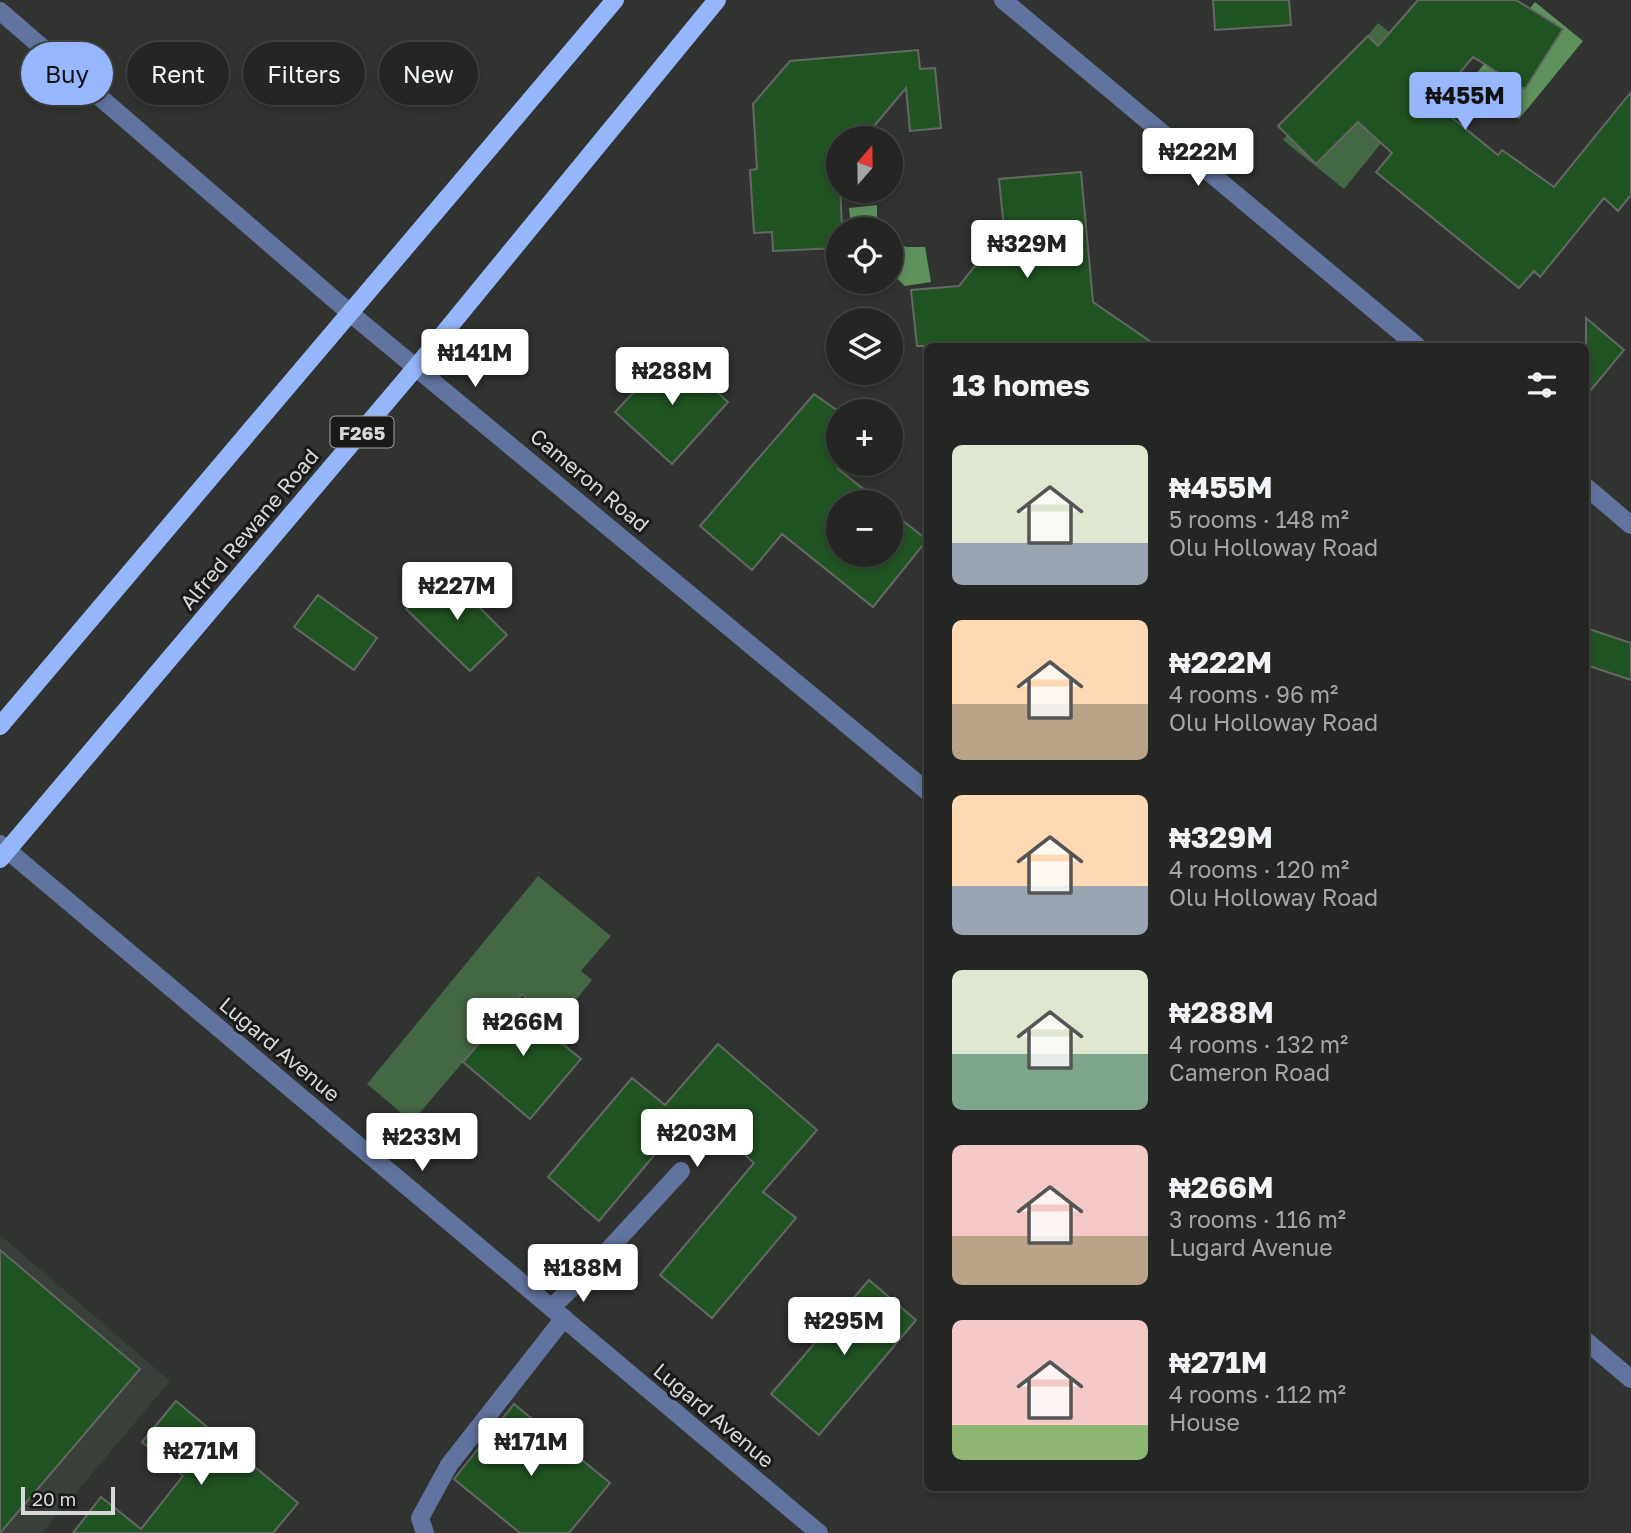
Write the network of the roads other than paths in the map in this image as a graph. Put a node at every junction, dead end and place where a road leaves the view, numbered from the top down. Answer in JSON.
{"nodes":[{"id":1,"x":615,"y":0,"type":"edge"},
{"id":2,"x":718,"y":0,"type":"edge"},
{"id":3,"x":1003,"y":0,"type":"edge"},
{"id":4,"x":0,"y":11,"type":"edge"},
{"id":5,"x":350,"y":313,"type":"junction"},
{"id":6,"x":1411,"y":343,"type":"edge"},
{"id":7,"x":417,"y":366,"type":"junction"},
{"id":8,"x":1589,"y":490,"type":"edge"},
{"id":9,"x":1631,"y":525,"type":"edge"},
{"id":10,"x":0,"y":726,"type":"edge"},
{"id":11,"x":924,"y":789,"type":"edge"},
{"id":12,"x":2,"y":851,"type":"edge"},
{"id":13,"x":681,"y":1171,"type":"dead end"},
{"id":14,"x":558,"y":1313,"type":"junction"},
{"id":15,"x":1589,"y":1344,"type":"edge"},
{"id":16,"x":1631,"y":1379,"type":"edge"},
{"id":17,"x":425,"y":1533,"type":"edge"},
{"id":18,"x":819,"y":1533,"type":"edge"}],
"edges":[{"from":1,"to":5,"type":"main road"},
{"from":2,"to":7,"type":"main road","name":"Alfred Rewane Road","number":"F265"},
{"from":3,"to":6,"type":"street"},
{"from":4,"to":5,"type":"street","name":"Cameron Road"},
{"from":5,"to":7,"type":"street","name":"Cameron Road"},
{"from":5,"to":10,"type":"main road"},
{"from":7,"to":11,"type":"street","name":"Cameron Road"},
{"from":7,"to":12,"type":"main road","name":"Alfred Rewane Road","number":"F265"},
{"from":8,"to":9,"type":"street"},
{"from":12,"to":14,"type":"street","name":"Lugard Avenue"},
{"from":13,"to":14,"type":"street"},
{"from":14,"to":17,"type":"street"},
{"from":14,"to":18,"type":"street","name":"Lugard Avenue"},
{"from":15,"to":16,"type":"street"}]}
